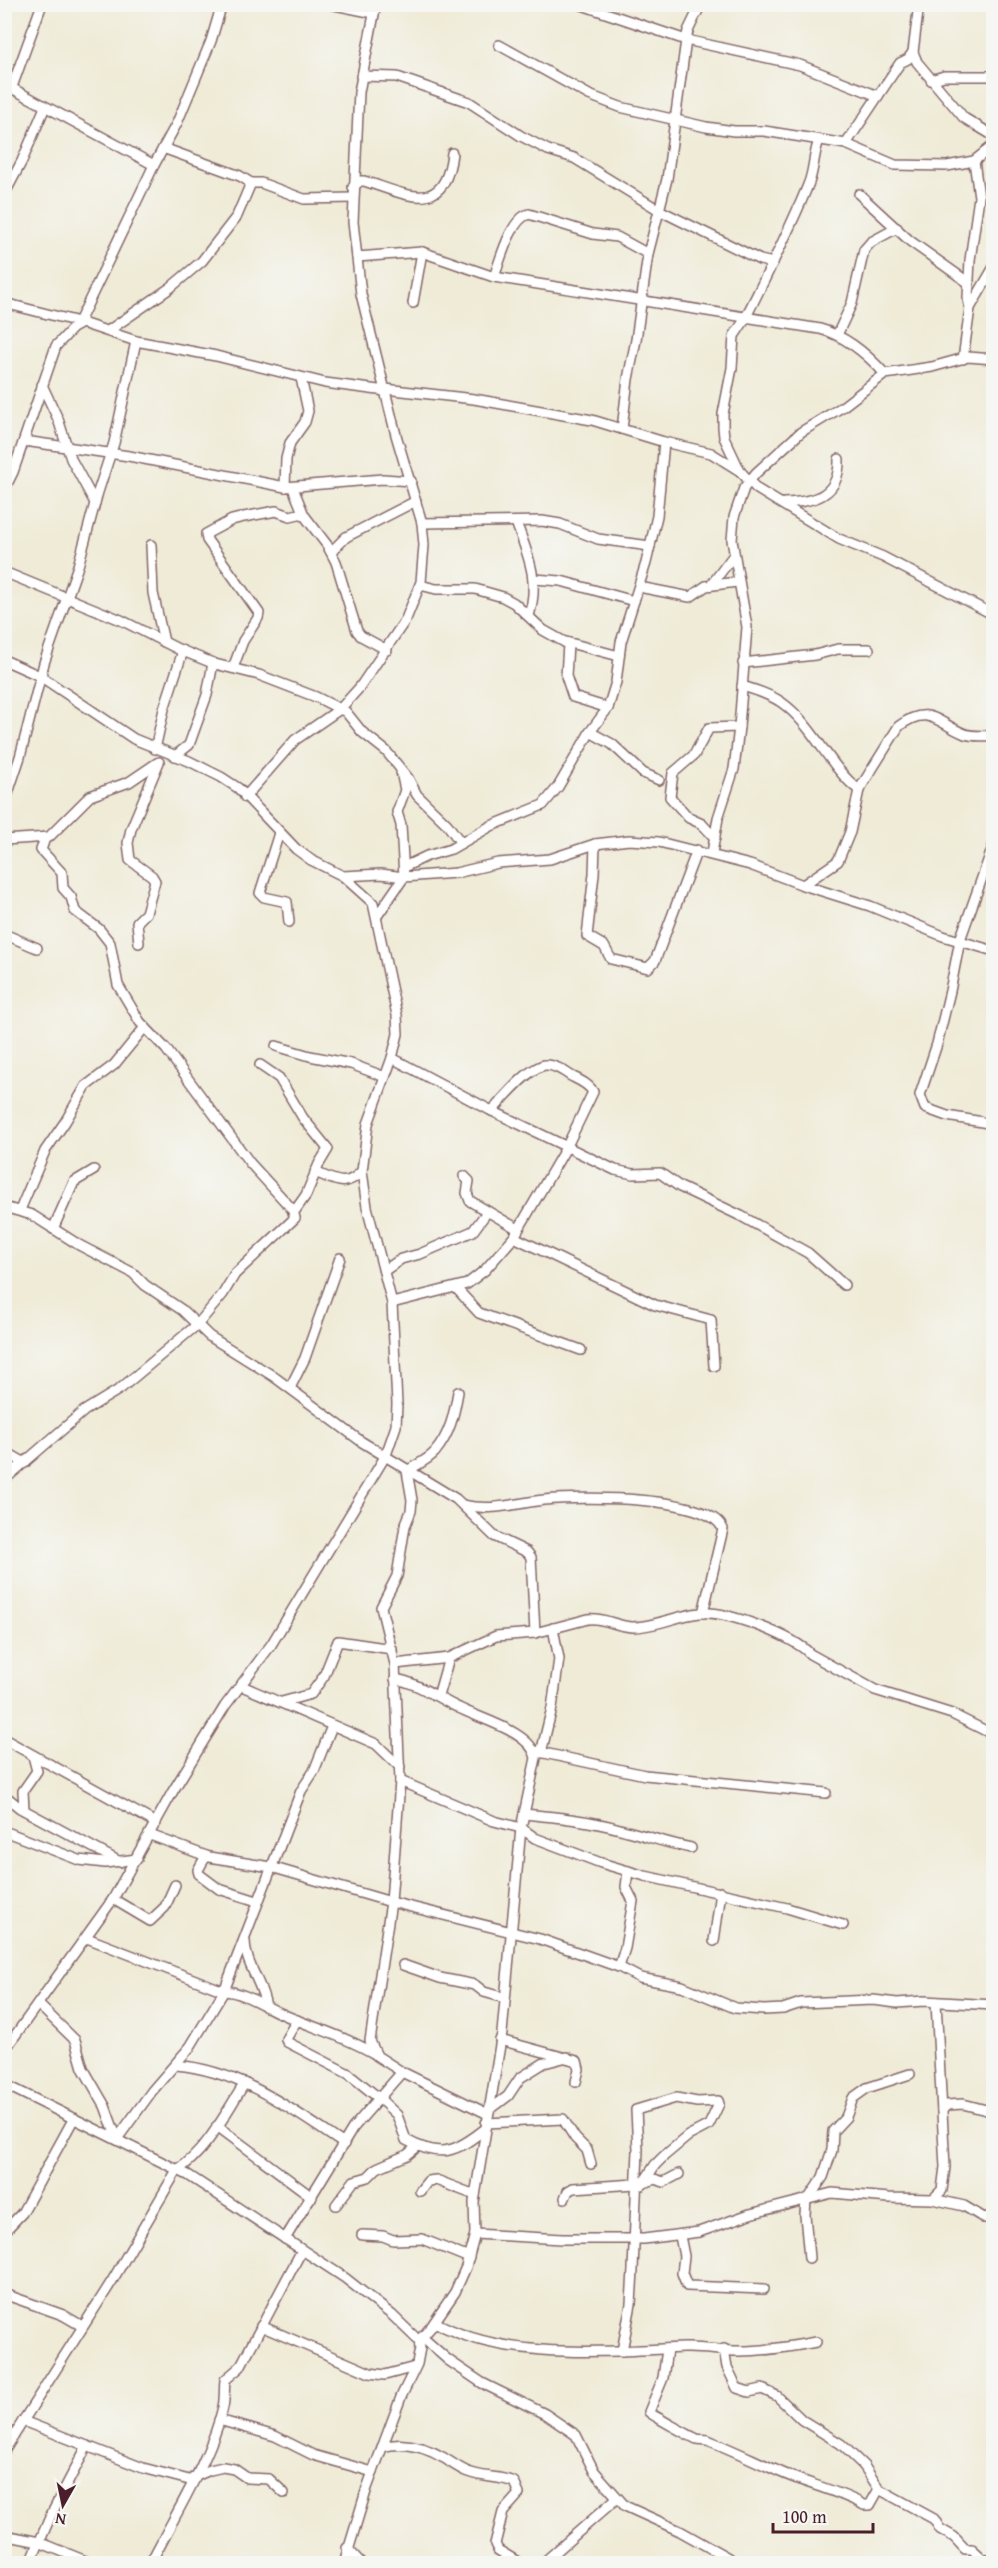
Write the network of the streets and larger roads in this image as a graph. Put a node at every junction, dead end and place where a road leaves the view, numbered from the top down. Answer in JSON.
{"nodes":[{"id":1,"x":42,"y":4,"type":"edge"},
{"id":2,"x":222,"y":4,"type":"edge"},
{"id":3,"x":330,"y":4,"type":"edge"},
{"id":4,"x":579,"y":4,"type":"edge"},
{"id":5,"x":701,"y":4,"type":"edge"},
{"id":6,"x":919,"y":4,"type":"edge"},
{"id":7,"x":375,"y":9,"type":"edge"},
{"id":8,"x":686,"y":40,"type":"junction"},
{"id":9,"x":499,"y":45,"type":"dead end"},
{"id":10,"x":913,"y":51,"type":"junction"},
{"id":11,"x":361,"y":76,"type":"junction"},
{"id":12,"x":993,"y":76,"type":"edge"},
{"id":13,"x":931,"y":80,"type":"junction"},
{"id":14,"x":8,"y":86,"type":"edge"},
{"id":15,"x":879,"y":96,"type":"junction"},
{"id":16,"x":45,"y":106,"type":"junction"},
{"id":17,"x":676,"y":120,"type":"junction"},
{"id":18,"x":993,"y":136,"type":"edge"},
{"id":19,"x":819,"y":140,"type":"junction"},
{"id":20,"x":846,"y":144,"type":"junction"},
{"id":21,"x":993,"y":145,"type":"edge"},
{"id":22,"x":163,"y":148,"type":"junction"},
{"id":23,"x":453,"y":153,"type":"dead end"},
{"id":24,"x":974,"y":161,"type":"junction"},
{"id":25,"x":154,"y":165,"type":"junction"},
{"id":26,"x":251,"y":183,"type":"junction"},
{"id":27,"x":353,"y":187,"type":"junction"},
{"id":28,"x":859,"y":194,"type":"dead end"},
{"id":29,"x":4,"y":195,"type":"edge"},
{"id":30,"x":353,"y":198,"type":"junction"},
{"id":31,"x":659,"y":210,"type":"junction"},
{"id":32,"x":897,"y":228,"type":"junction"},
{"id":33,"x":422,"y":252,"type":"junction"},
{"id":34,"x":648,"y":254,"type":"junction"},
{"id":35,"x":357,"y":257,"type":"junction"},
{"id":36,"x":773,"y":263,"type":"junction"},
{"id":37,"x":993,"y":267,"type":"edge"},
{"id":38,"x":494,"y":277,"type":"junction"},
{"id":39,"x":969,"y":283,"type":"junction"},
{"id":40,"x":642,"y":301,"type":"junction"},
{"id":41,"x":4,"y":303,"type":"edge"},
{"id":42,"x":413,"y":303,"type":"dead end"},
{"id":43,"x":970,"y":308,"type":"junction"},
{"id":44,"x":746,"y":316,"type":"junction"},
{"id":45,"x":80,"y":323,"type":"junction"},
{"id":46,"x":108,"y":331,"type":"junction"},
{"id":47,"x":837,"y":335,"type":"junction"},
{"id":48,"x":136,"y":340,"type":"junction"},
{"id":49,"x":963,"y":359,"type":"junction"},
{"id":50,"x":993,"y":359,"type":"edge"},
{"id":51,"x":885,"y":374,"type":"junction"},
{"id":52,"x":301,"y":378,"type":"junction"},
{"id":53,"x":42,"y":385,"type":"junction"},
{"id":54,"x":386,"y":390,"type":"junction"},
{"id":55,"x":622,"y":429,"type":"junction"},
{"id":56,"x":24,"y":441,"type":"junction"},
{"id":57,"x":664,"y":442,"type":"junction"},
{"id":58,"x":67,"y":448,"type":"junction"},
{"id":59,"x":110,"y":455,"type":"junction"},
{"id":60,"x":839,"y":459,"type":"dead end"},
{"id":61,"x":740,"y":471,"type":"junction"},
{"id":62,"x":411,"y":481,"type":"junction"},
{"id":63,"x":749,"y":482,"type":"junction"},
{"id":64,"x":289,"y":488,"type":"junction"},
{"id":65,"x":4,"y":490,"type":"edge"},
{"id":66,"x":416,"y":501,"type":"junction"},
{"id":67,"x":95,"y":502,"type":"junction"},
{"id":68,"x":784,"y":504,"type":"junction"},
{"id":69,"x":303,"y":513,"type":"junction"},
{"id":70,"x":516,"y":522,"type":"junction"},
{"id":71,"x":422,"y":523,"type":"junction"},
{"id":72,"x":151,"y":545,"type":"dead end"},
{"id":73,"x":650,"y":546,"type":"junction"},
{"id":74,"x":331,"y":552,"type":"junction"},
{"id":75,"x":733,"y":556,"type":"junction"},
{"id":76,"x":4,"y":572,"type":"edge"},
{"id":77,"x":534,"y":579,"type":"junction"},
{"id":78,"x":737,"y":582,"type":"junction"},
{"id":79,"x":712,"y":584,"type":"junction"},
{"id":80,"x":420,"y":585,"type":"junction"},
{"id":81,"x":639,"y":587,"type":"junction"},
{"id":82,"x":67,"y":598,"type":"junction"},
{"id":83,"x":634,"y":601,"type":"junction"},
{"id":84,"x":993,"y":615,"type":"edge"},
{"id":85,"x":529,"y":616,"type":"junction"},
{"id":86,"x":164,"y":642,"type":"junction"},
{"id":87,"x":566,"y":642,"type":"junction"},
{"id":88,"x":869,"y":649,"type":"dead end"},
{"id":89,"x":387,"y":650,"type":"junction"},
{"id":90,"x":183,"y":651,"type":"junction"},
{"id":91,"x":619,"y":656,"type":"junction"},
{"id":92,"x":4,"y":660,"type":"edge"},
{"id":93,"x":213,"y":663,"type":"junction"},
{"id":94,"x":743,"y":663,"type":"junction"},
{"id":95,"x":233,"y":668,"type":"junction"},
{"id":96,"x":40,"y":676,"type":"junction"},
{"id":97,"x":742,"y":686,"type":"junction"},
{"id":98,"x":608,"y":708,"type":"junction"},
{"id":99,"x":340,"y":709,"type":"junction"},
{"id":100,"x":739,"y":727,"type":"junction"},
{"id":101,"x":590,"y":732,"type":"junction"},
{"id":102,"x":993,"y":735,"type":"edge"},
{"id":103,"x":154,"y":749,"type":"junction"},
{"id":104,"x":172,"y":755,"type":"junction"},
{"id":105,"x":159,"y":762,"type":"junction"},
{"id":106,"x":400,"y":767,"type":"junction"},
{"id":107,"x":659,"y":780,"type":"dead end"},
{"id":108,"x":859,"y":790,"type":"junction"},
{"id":109,"x":245,"y":797,"type":"junction"},
{"id":110,"x":4,"y":805,"type":"edge"},
{"id":111,"x":279,"y":833,"type":"junction"},
{"id":112,"x":45,"y":838,"type":"junction"},
{"id":113,"x":715,"y":838,"type":"junction"},
{"id":114,"x":4,"y":840,"type":"edge"},
{"id":115,"x":461,"y":843,"type":"junction"},
{"id":116,"x":595,"y":844,"type":"junction"},
{"id":117,"x":993,"y":844,"type":"edge"},
{"id":118,"x":697,"y":850,"type":"junction"},
{"id":119,"x":712,"y":854,"type":"junction"},
{"id":120,"x":404,"y":872,"type":"junction"},
{"id":121,"x":343,"y":876,"type":"junction"},
{"id":122,"x":802,"y":885,"type":"junction"},
{"id":123,"x":377,"y":916,"type":"junction"},
{"id":124,"x":289,"y":922,"type":"dead end"},
{"id":125,"x":4,"y":934,"type":"edge"},
{"id":126,"x":960,"y":940,"type":"junction"},
{"id":127,"x":139,"y":943,"type":"dead end"},
{"id":128,"x":37,"y":948,"type":"dead end"},
{"id":129,"x":993,"y":951,"type":"edge"},
{"id":130,"x":145,"y":1027,"type":"junction"},
{"id":131,"x":276,"y":1046,"type":"dead end"},
{"id":132,"x":392,"y":1058,"type":"junction"},
{"id":133,"x":260,"y":1065,"type":"dead end"},
{"id":134,"x":385,"y":1077,"type":"junction"},
{"id":135,"x":492,"y":1111,"type":"junction"},
{"id":136,"x":993,"y":1124,"type":"edge"},
{"id":137,"x":567,"y":1146,"type":"junction"},
{"id":138,"x":94,"y":1170,"type":"dead end"},
{"id":139,"x":362,"y":1171,"type":"junction"},
{"id":140,"x":315,"y":1172,"type":"junction"},
{"id":141,"x":464,"y":1176,"type":"dead end"},
{"id":142,"x":4,"y":1208,"type":"edge"},
{"id":143,"x":20,"y":1210,"type":"junction"},
{"id":144,"x":294,"y":1212,"type":"junction"},
{"id":145,"x":487,"y":1212,"type":"junction"},
{"id":146,"x":54,"y":1229,"type":"junction"},
{"id":147,"x":516,"y":1233,"type":"junction"},
{"id":148,"x":340,"y":1258,"type":"dead end"},
{"id":149,"x":384,"y":1271,"type":"junction"},
{"id":150,"x":843,"y":1286,"type":"dead end"},
{"id":151,"x":456,"y":1288,"type":"junction"},
{"id":152,"x":392,"y":1303,"type":"junction"},
{"id":153,"x":198,"y":1324,"type":"junction"},
{"id":154,"x":582,"y":1350,"type":"dead end"},
{"id":155,"x":714,"y":1366,"type":"dead end"},
{"id":156,"x":291,"y":1388,"type":"junction"},
{"id":157,"x":458,"y":1392,"type":"dead end"},
{"id":158,"x":4,"y":1451,"type":"edge"},
{"id":159,"x":386,"y":1455,"type":"junction"},
{"id":160,"x":25,"y":1463,"type":"junction"},
{"id":161,"x":407,"y":1471,"type":"junction"},
{"id":162,"x":4,"y":1480,"type":"edge"},
{"id":163,"x":463,"y":1505,"type":"junction"},
{"id":164,"x":703,"y":1613,"type":"junction"},
{"id":165,"x":553,"y":1628,"type":"junction"},
{"id":166,"x":535,"y":1633,"type":"junction"},
{"id":167,"x":392,"y":1649,"type":"junction"},
{"id":168,"x":448,"y":1658,"type":"junction"},
{"id":169,"x":395,"y":1664,"type":"junction"},
{"id":170,"x":395,"y":1679,"type":"junction"},
{"id":171,"x":242,"y":1686,"type":"junction"},
{"id":172,"x":438,"y":1696,"type":"junction"},
{"id":173,"x":282,"y":1702,"type":"junction"},
{"id":174,"x":332,"y":1726,"type":"junction"},
{"id":175,"x":993,"y":1735,"type":"edge"},
{"id":176,"x":4,"y":1739,"type":"edge"},
{"id":177,"x":538,"y":1752,"type":"junction"},
{"id":178,"x":33,"y":1756,"type":"junction"},
{"id":179,"x":400,"y":1767,"type":"junction"},
{"id":180,"x":400,"y":1781,"type":"junction"},
{"id":181,"x":826,"y":1793,"type":"dead end"},
{"id":182,"x":4,"y":1795,"type":"edge"},
{"id":183,"x":24,"y":1810,"type":"junction"},
{"id":184,"x":524,"y":1814,"type":"junction"},
{"id":185,"x":156,"y":1823,"type":"junction"},
{"id":186,"x":521,"y":1828,"type":"junction"},
{"id":187,"x":4,"y":1831,"type":"edge"},
{"id":188,"x":150,"y":1835,"type":"junction"},
{"id":189,"x":691,"y":1848,"type":"dead end"},
{"id":190,"x":206,"y":1856,"type":"junction"},
{"id":191,"x":137,"y":1859,"type":"junction"},
{"id":192,"x":120,"y":1862,"type":"junction"},
{"id":193,"x":271,"y":1867,"type":"junction"},
{"id":194,"x":628,"y":1871,"type":"junction"},
{"id":195,"x":175,"y":1886,"type":"dead end"},
{"id":196,"x":721,"y":1892,"type":"junction"},
{"id":197,"x":113,"y":1899,"type":"junction"},
{"id":198,"x":257,"y":1901,"type":"junction"},
{"id":199,"x":391,"y":1902,"type":"junction"},
{"id":200,"x":843,"y":1925,"type":"dead end"},
{"id":201,"x":510,"y":1934,"type":"junction"},
{"id":202,"x":244,"y":1935,"type":"junction"},
{"id":203,"x":87,"y":1938,"type":"junction"},
{"id":204,"x":714,"y":1941,"type":"dead end"},
{"id":205,"x":403,"y":1965,"type":"dead end"},
{"id":206,"x":619,"y":1966,"type":"junction"},
{"id":207,"x":224,"y":1992,"type":"junction"},
{"id":208,"x":505,"y":1998,"type":"junction"},
{"id":209,"x":936,"y":2002,"type":"junction"},
{"id":210,"x":38,"y":2004,"type":"junction"},
{"id":211,"x":993,"y":2005,"type":"edge"},
{"id":212,"x":266,"y":2007,"type":"junction"},
{"id":213,"x":297,"y":2020,"type":"junction"},
{"id":214,"x":500,"y":2040,"type":"junction"},
{"id":215,"x":4,"y":2051,"type":"edge"},
{"id":216,"x":375,"y":2054,"type":"junction"},
{"id":217,"x":567,"y":2057,"type":"junction"},
{"id":218,"x":176,"y":2065,"type":"junction"},
{"id":219,"x":402,"y":2072,"type":"junction"},
{"id":220,"x":910,"y":2074,"type":"dead end"},
{"id":221,"x":245,"y":2082,"type":"junction"},
{"id":222,"x":576,"y":2082,"type":"dead end"},
{"id":223,"x":4,"y":2084,"type":"edge"},
{"id":224,"x":380,"y":2099,"type":"junction"},
{"id":225,"x":942,"y":2110,"type":"junction"},
{"id":226,"x":993,"y":2112,"type":"edge"},
{"id":227,"x":74,"y":2118,"type":"junction"},
{"id":228,"x":487,"y":2119,"type":"junction"},
{"id":229,"x":217,"y":2127,"type":"junction"},
{"id":230,"x":117,"y":2139,"type":"junction"},
{"id":231,"x":344,"y":2144,"type":"junction"},
{"id":232,"x":418,"y":2146,"type":"junction"},
{"id":233,"x":591,"y":2164,"type":"dead end"},
{"id":234,"x":177,"y":2170,"type":"junction"},
{"id":235,"x":679,"y":2174,"type":"dead end"},
{"id":236,"x":638,"y":2186,"type":"junction"},
{"id":237,"x":420,"y":2190,"type":"dead end"},
{"id":238,"x":475,"y":2195,"type":"junction"},
{"id":239,"x":312,"y":2197,"type":"junction"},
{"id":240,"x":565,"y":2198,"type":"dead end"},
{"id":241,"x":808,"y":2199,"type":"junction"},
{"id":242,"x":933,"y":2199,"type":"junction"},
{"id":243,"x":336,"y":2205,"type":"dead end"},
{"id":244,"x":993,"y":2216,"type":"edge"},
{"id":245,"x":4,"y":2232,"type":"edge"},
{"id":246,"x":475,"y":2234,"type":"junction"},
{"id":247,"x":362,"y":2235,"type":"dead end"},
{"id":248,"x":680,"y":2236,"type":"junction"},
{"id":249,"x":285,"y":2239,"type":"junction"},
{"id":250,"x":633,"y":2240,"type":"junction"},
{"id":251,"x":302,"y":2250,"type":"junction"},
{"id":252,"x":469,"y":2258,"type":"junction"},
{"id":253,"x":809,"y":2258,"type":"dead end"},
{"id":254,"x":764,"y":2289,"type":"dead end"},
{"id":255,"x":4,"y":2294,"type":"edge"},
{"id":256,"x":435,"y":2322,"type":"junction"},
{"id":257,"x":82,"y":2326,"type":"junction"},
{"id":258,"x":261,"y":2326,"type":"junction"},
{"id":259,"x":420,"y":2339,"type":"junction"},
{"id":260,"x":816,"y":2342,"type":"dead end"},
{"id":261,"x":667,"y":2349,"type":"junction"},
{"id":262,"x":724,"y":2349,"type":"junction"},
{"id":263,"x":622,"y":2351,"type":"junction"},
{"id":264,"x":415,"y":2367,"type":"junction"},
{"id":265,"x":219,"y":2420,"type":"junction"},
{"id":266,"x":23,"y":2421,"type":"junction"},
{"id":267,"x":8,"y":2436,"type":"edge"},
{"id":268,"x":87,"y":2446,"type":"junction"},
{"id":269,"x":382,"y":2447,"type":"junction"},
{"id":270,"x":4,"y":2451,"type":"edge"},
{"id":271,"x":373,"y":2472,"type":"junction"},
{"id":272,"x":194,"y":2479,"type":"junction"},
{"id":273,"x":879,"y":2489,"type":"junction"},
{"id":274,"x":284,"y":2493,"type":"dead end"},
{"id":275,"x":617,"y":2498,"type":"junction"},
{"id":276,"x":4,"y":2535,"type":"edge"},
{"id":277,"x":39,"y":2542,"type":"junction"},
{"id":278,"x":347,"y":2548,"type":"junction"},
{"id":279,"x":993,"y":2559,"type":"edge"},
{"id":280,"x":30,"y":2564,"type":"edge"},
{"id":281,"x":93,"y":2564,"type":"edge"},
{"id":282,"x":150,"y":2564,"type":"edge"},
{"id":283,"x":344,"y":2564,"type":"edge"},
{"id":284,"x":363,"y":2564,"type":"edge"},
{"id":285,"x":521,"y":2564,"type":"edge"},
{"id":286,"x":542,"y":2564,"type":"edge"},
{"id":287,"x":739,"y":2564,"type":"edge"}],
"edges":[{"from":1,"to":14,"type":"street"},
{"from":2,"to":22,"type":"street"},
{"from":3,"to":7,"type":"street"},
{"from":4,"to":8,"type":"street"},
{"from":5,"to":8,"type":"street"},
{"from":6,"to":10,"type":"street"},
{"from":7,"to":11,"type":"street"},
{"from":8,"to":15,"type":"street"},
{"from":8,"to":17,"type":"street"},
{"from":9,"to":17,"type":"street"},
{"from":10,"to":13,"type":"street"},
{"from":10,"to":15,"type":"street"},
{"from":11,"to":27,"type":"street"},
{"from":11,"to":31,"type":"street"},
{"from":12,"to":13,"type":"street"},
{"from":13,"to":18,"type":"street"},
{"from":14,"to":16,"type":"street"},
{"from":15,"to":20,"type":"street"},
{"from":16,"to":25,"type":"street"},
{"from":16,"to":29,"type":"street"},
{"from":17,"to":19,"type":"street"},
{"from":17,"to":31,"type":"street"},
{"from":19,"to":20,"type":"street"},
{"from":19,"to":36,"type":"street"},
{"from":20,"to":24,"type":"street"},
{"from":21,"to":24,"type":"street"},
{"from":22,"to":25,"type":"street"},
{"from":22,"to":26,"type":"street"},
{"from":23,"to":27,"type":"street"},
{"from":24,"to":39,"type":"street"},
{"from":25,"to":45,"type":"street"},
{"from":26,"to":30,"type":"street"},
{"from":26,"to":46,"type":"street"},
{"from":27,"to":30,"type":"street"},
{"from":28,"to":32,"type":"street"},
{"from":30,"to":35,"type":"street"},
{"from":31,"to":34,"type":"street"},
{"from":31,"to":36,"type":"street"},
{"from":32,"to":39,"type":"street"},
{"from":32,"to":47,"type":"street"},
{"from":33,"to":35,"type":"street"},
{"from":33,"to":38,"type":"street"},
{"from":33,"to":42,"type":"street"},
{"from":34,"to":38,"type":"street"},
{"from":34,"to":40,"type":"street"},
{"from":35,"to":54,"type":"street"},
{"from":36,"to":44,"type":"street"},
{"from":37,"to":43,"type":"street"},
{"from":38,"to":40,"type":"street"},
{"from":39,"to":43,"type":"street"},
{"from":40,"to":44,"type":"street"},
{"from":40,"to":55,"type":"street"},
{"from":41,"to":45,"type":"street"},
{"from":43,"to":49,"type":"street"},
{"from":44,"to":47,"type":"street"},
{"from":44,"to":61,"type":"street"},
{"from":45,"to":46,"type":"street"},
{"from":45,"to":53,"type":"street"},
{"from":46,"to":48,"type":"street"},
{"from":47,"to":51,"type":"street"},
{"from":48,"to":52,"type":"street"},
{"from":48,"to":59,"type":"street"},
{"from":49,"to":50,"type":"street"},
{"from":49,"to":51,"type":"street"},
{"from":51,"to":63,"type":"street"},
{"from":52,"to":54,"type":"street"},
{"from":52,"to":64,"type":"street"},
{"from":53,"to":56,"type":"street"},
{"from":53,"to":58,"type":"street"},
{"from":54,"to":55,"type":"street"},
{"from":54,"to":62,"type":"street"},
{"from":55,"to":57,"type":"street"},
{"from":56,"to":58,"type":"street"},
{"from":56,"to":65,"type":"street"},
{"from":57,"to":61,"type":"street"},
{"from":57,"to":73,"type":"street"},
{"from":58,"to":59,"type":"street"},
{"from":58,"to":67,"type":"street"},
{"from":59,"to":64,"type":"street"},
{"from":59,"to":67,"type":"street"},
{"from":60,"to":68,"type":"street"},
{"from":61,"to":63,"type":"street"},
{"from":62,"to":64,"type":"street"},
{"from":62,"to":66,"type":"street"},
{"from":63,"to":68,"type":"street"},
{"from":63,"to":75,"type":"street"},
{"from":64,"to":69,"type":"street"},
{"from":66,"to":71,"type":"street"},
{"from":66,"to":74,"type":"street"},
{"from":67,"to":82,"type":"street"},
{"from":68,"to":84,"type":"street"},
{"from":69,"to":74,"type":"street"},
{"from":69,"to":95,"type":"street"},
{"from":70,"to":71,"type":"street"},
{"from":70,"to":73,"type":"street"},
{"from":70,"to":77,"type":"street"},
{"from":71,"to":80,"type":"street"},
{"from":72,"to":86,"type":"street"},
{"from":73,"to":81,"type":"street"},
{"from":74,"to":89,"type":"street"},
{"from":75,"to":78,"type":"street"},
{"from":75,"to":79,"type":"street"},
{"from":76,"to":82,"type":"street"},
{"from":77,"to":83,"type":"street"},
{"from":77,"to":85,"type":"street"},
{"from":78,"to":79,"type":"street"},
{"from":78,"to":94,"type":"street"},
{"from":79,"to":81,"type":"street"},
{"from":80,"to":85,"type":"street"},
{"from":80,"to":89,"type":"street"},
{"from":81,"to":83,"type":"street"},
{"from":82,"to":86,"type":"street"},
{"from":82,"to":96,"type":"street"},
{"from":83,"to":91,"type":"street"},
{"from":85,"to":87,"type":"street"},
{"from":86,"to":90,"type":"street"},
{"from":87,"to":91,"type":"street"},
{"from":87,"to":98,"type":"street"},
{"from":88,"to":94,"type":"street"},
{"from":89,"to":99,"type":"street"},
{"from":90,"to":93,"type":"street"},
{"from":90,"to":103,"type":"street"},
{"from":91,"to":98,"type":"street"},
{"from":92,"to":96,"type":"street"},
{"from":93,"to":95,"type":"street"},
{"from":93,"to":104,"type":"street"},
{"from":94,"to":97,"type":"street"},
{"from":95,"to":99,"type":"street"},
{"from":96,"to":103,"type":"street"},
{"from":96,"to":110,"type":"street"},
{"from":97,"to":100,"type":"street"},
{"from":97,"to":108,"type":"street"},
{"from":98,"to":101,"type":"street"},
{"from":99,"to":106,"type":"street"},
{"from":99,"to":109,"type":"street"},
{"from":100,"to":113,"type":"street"},
{"from":100,"to":113,"type":"street"},
{"from":101,"to":107,"type":"street"},
{"from":101,"to":115,"type":"street"},
{"from":102,"to":108,"type":"street"},
{"from":103,"to":104,"type":"street"},
{"from":104,"to":105,"type":"street"},
{"from":104,"to":109,"type":"street"},
{"from":105,"to":112,"type":"street"},
{"from":105,"to":127,"type":"street"},
{"from":106,"to":115,"type":"street"},
{"from":106,"to":120,"type":"street"},
{"from":108,"to":122,"type":"street"},
{"from":109,"to":111,"type":"street"},
{"from":111,"to":121,"type":"street"},
{"from":111,"to":124,"type":"street"},
{"from":112,"to":114,"type":"street"},
{"from":112,"to":130,"type":"street"},
{"from":113,"to":119,"type":"street"},
{"from":115,"to":120,"type":"street"},
{"from":116,"to":118,"type":"street"},
{"from":116,"to":118,"type":"street"},
{"from":116,"to":120,"type":"street"},
{"from":117,"to":126,"type":"street"},
{"from":118,"to":119,"type":"street"},
{"from":119,"to":122,"type":"street"},
{"from":120,"to":121,"type":"street"},
{"from":120,"to":123,"type":"street"},
{"from":121,"to":123,"type":"street"},
{"from":122,"to":126,"type":"street"},
{"from":123,"to":132,"type":"street"},
{"from":125,"to":128,"type":"street"},
{"from":126,"to":129,"type":"street"},
{"from":126,"to":136,"type":"street"},
{"from":130,"to":143,"type":"street"},
{"from":130,"to":144,"type":"street"},
{"from":131,"to":134,"type":"street"},
{"from":132,"to":134,"type":"street"},
{"from":132,"to":135,"type":"street"},
{"from":133,"to":140,"type":"street"},
{"from":134,"to":139,"type":"street"},
{"from":135,"to":137,"type":"street"},
{"from":135,"to":137,"type":"street"},
{"from":137,"to":147,"type":"street"},
{"from":137,"to":150,"type":"street"},
{"from":138,"to":146,"type":"street"},
{"from":139,"to":140,"type":"street"},
{"from":139,"to":149,"type":"street"},
{"from":140,"to":144,"type":"street"},
{"from":141,"to":145,"type":"street"},
{"from":142,"to":143,"type":"street"},
{"from":143,"to":146,"type":"street"},
{"from":144,"to":153,"type":"street"},
{"from":145,"to":147,"type":"street"},
{"from":145,"to":149,"type":"street"},
{"from":146,"to":153,"type":"street"},
{"from":147,"to":151,"type":"street"},
{"from":147,"to":155,"type":"street"},
{"from":148,"to":156,"type":"street"},
{"from":149,"to":152,"type":"street"},
{"from":151,"to":152,"type":"street"},
{"from":151,"to":154,"type":"street"},
{"from":152,"to":159,"type":"street"},
{"from":153,"to":156,"type":"street"},
{"from":153,"to":160,"type":"street"},
{"from":156,"to":159,"type":"street"},
{"from":157,"to":161,"type":"street"},
{"from":158,"to":160,"type":"street"},
{"from":159,"to":161,"type":"street"},
{"from":159,"to":171,"type":"street"},
{"from":160,"to":162,"type":"street"},
{"from":161,"to":163,"type":"street"},
{"from":161,"to":167,"type":"street"},
{"from":163,"to":164,"type":"street"},
{"from":163,"to":166,"type":"street"},
{"from":164,"to":165,"type":"street"},
{"from":164,"to":175,"type":"street"},
{"from":165,"to":166,"type":"street"},
{"from":165,"to":177,"type":"street"},
{"from":166,"to":168,"type":"street"},
{"from":167,"to":169,"type":"street"},
{"from":167,"to":173,"type":"street"},
{"from":168,"to":169,"type":"street"},
{"from":168,"to":172,"type":"street"},
{"from":169,"to":170,"type":"street"},
{"from":170,"to":172,"type":"street"},
{"from":170,"to":179,"type":"street"},
{"from":171,"to":173,"type":"street"},
{"from":171,"to":185,"type":"street"},
{"from":172,"to":177,"type":"street"},
{"from":173,"to":174,"type":"street"},
{"from":174,"to":179,"type":"street"},
{"from":174,"to":193,"type":"street"},
{"from":176,"to":178,"type":"street"},
{"from":177,"to":181,"type":"street"},
{"from":177,"to":184,"type":"street"},
{"from":178,"to":183,"type":"street"},
{"from":178,"to":185,"type":"street"},
{"from":179,"to":180,"type":"street"},
{"from":180,"to":186,"type":"street"},
{"from":180,"to":199,"type":"street"},
{"from":182,"to":183,"type":"street"},
{"from":183,"to":192,"type":"street"},
{"from":184,"to":186,"type":"street"},
{"from":184,"to":189,"type":"street"},
{"from":185,"to":188,"type":"street"},
{"from":186,"to":194,"type":"street"},
{"from":186,"to":201,"type":"street"},
{"from":187,"to":192,"type":"street"},
{"from":188,"to":190,"type":"street"},
{"from":188,"to":191,"type":"street"},
{"from":190,"to":193,"type":"street"},
{"from":190,"to":198,"type":"street"},
{"from":191,"to":192,"type":"street"},
{"from":191,"to":197,"type":"street"},
{"from":193,"to":198,"type":"street"},
{"from":193,"to":199,"type":"street"},
{"from":194,"to":196,"type":"street"},
{"from":194,"to":206,"type":"street"},
{"from":195,"to":197,"type":"street"},
{"from":196,"to":200,"type":"street"},
{"from":196,"to":204,"type":"street"},
{"from":197,"to":203,"type":"street"},
{"from":198,"to":202,"type":"street"},
{"from":199,"to":201,"type":"street"},
{"from":199,"to":216,"type":"street"},
{"from":201,"to":206,"type":"street"},
{"from":201,"to":208,"type":"street"},
{"from":202,"to":207,"type":"street"},
{"from":202,"to":212,"type":"street"},
{"from":203,"to":207,"type":"street"},
{"from":203,"to":210,"type":"street"},
{"from":205,"to":208,"type":"street"},
{"from":206,"to":209,"type":"street"},
{"from":207,"to":212,"type":"street"},
{"from":207,"to":218,"type":"street"},
{"from":208,"to":214,"type":"street"},
{"from":209,"to":211,"type":"street"},
{"from":209,"to":225,"type":"street"},
{"from":210,"to":215,"type":"street"},
{"from":210,"to":230,"type":"street"},
{"from":212,"to":213,"type":"street"},
{"from":213,"to":216,"type":"street"},
{"from":213,"to":224,"type":"street"},
{"from":214,"to":217,"type":"street"},
{"from":214,"to":228,"type":"street"},
{"from":216,"to":219,"type":"street"},
{"from":217,"to":222,"type":"street"},
{"from":217,"to":228,"type":"street"},
{"from":218,"to":221,"type":"street"},
{"from":218,"to":230,"type":"street"},
{"from":219,"to":224,"type":"street"},
{"from":219,"to":228,"type":"street"},
{"from":220,"to":241,"type":"street"},
{"from":221,"to":229,"type":"street"},
{"from":221,"to":231,"type":"street"},
{"from":223,"to":227,"type":"street"},
{"from":224,"to":231,"type":"street"},
{"from":224,"to":232,"type":"street"},
{"from":225,"to":226,"type":"street"},
{"from":225,"to":242,"type":"street"},
{"from":227,"to":230,"type":"street"},
{"from":227,"to":245,"type":"street"},
{"from":228,"to":232,"type":"street"},
{"from":228,"to":233,"type":"street"},
{"from":228,"to":238,"type":"street"},
{"from":229,"to":234,"type":"street"},
{"from":229,"to":239,"type":"street"},
{"from":230,"to":234,"type":"street"},
{"from":231,"to":239,"type":"street"},
{"from":232,"to":243,"type":"street"},
{"from":234,"to":249,"type":"street"},
{"from":234,"to":257,"type":"street"},
{"from":235,"to":236,"type":"street"},
{"from":236,"to":236,"type":"street"},
{"from":236,"to":240,"type":"street"},
{"from":236,"to":250,"type":"street"},
{"from":237,"to":238,"type":"street"},
{"from":238,"to":246,"type":"street"},
{"from":239,"to":249,"type":"street"},
{"from":241,"to":242,"type":"street"},
{"from":241,"to":248,"type":"street"},
{"from":241,"to":253,"type":"street"},
{"from":242,"to":244,"type":"street"},
{"from":246,"to":250,"type":"street"},
{"from":246,"to":252,"type":"street"},
{"from":247,"to":252,"type":"street"},
{"from":248,"to":250,"type":"street"},
{"from":248,"to":254,"type":"street"},
{"from":249,"to":251,"type":"street"},
{"from":250,"to":263,"type":"street"},
{"from":251,"to":258,"type":"street"},
{"from":251,"to":259,"type":"street"},
{"from":252,"to":256,"type":"street"},
{"from":255,"to":257,"type":"street"},
{"from":256,"to":259,"type":"street"},
{"from":256,"to":263,"type":"street"},
{"from":257,"to":266,"type":"street"},
{"from":258,"to":264,"type":"street"},
{"from":258,"to":265,"type":"street"},
{"from":259,"to":264,"type":"street"},
{"from":259,"to":275,"type":"street"},
{"from":260,"to":262,"type":"street"},
{"from":261,"to":262,"type":"street"},
{"from":261,"to":263,"type":"street"},
{"from":261,"to":273,"type":"street"},
{"from":262,"to":273,"type":"street"},
{"from":264,"to":269,"type":"street"},
{"from":265,"to":271,"type":"street"},
{"from":265,"to":272,"type":"street"},
{"from":266,"to":267,"type":"street"},
{"from":266,"to":268,"type":"street"},
{"from":267,"to":270,"type":"street"},
{"from":268,"to":272,"type":"street"},
{"from":268,"to":277,"type":"street"},
{"from":269,"to":271,"type":"street"},
{"from":269,"to":285,"type":"street"},
{"from":271,"to":278,"type":"street"},
{"from":272,"to":274,"type":"street"},
{"from":272,"to":282,"type":"street"},
{"from":273,"to":279,"type":"street"},
{"from":275,"to":286,"type":"street"},
{"from":275,"to":287,"type":"street"},
{"from":276,"to":277,"type":"street"},
{"from":277,"to":280,"type":"street"},
{"from":277,"to":281,"type":"street"},
{"from":278,"to":283,"type":"street"},
{"from":278,"to":284,"type":"street"}]}
